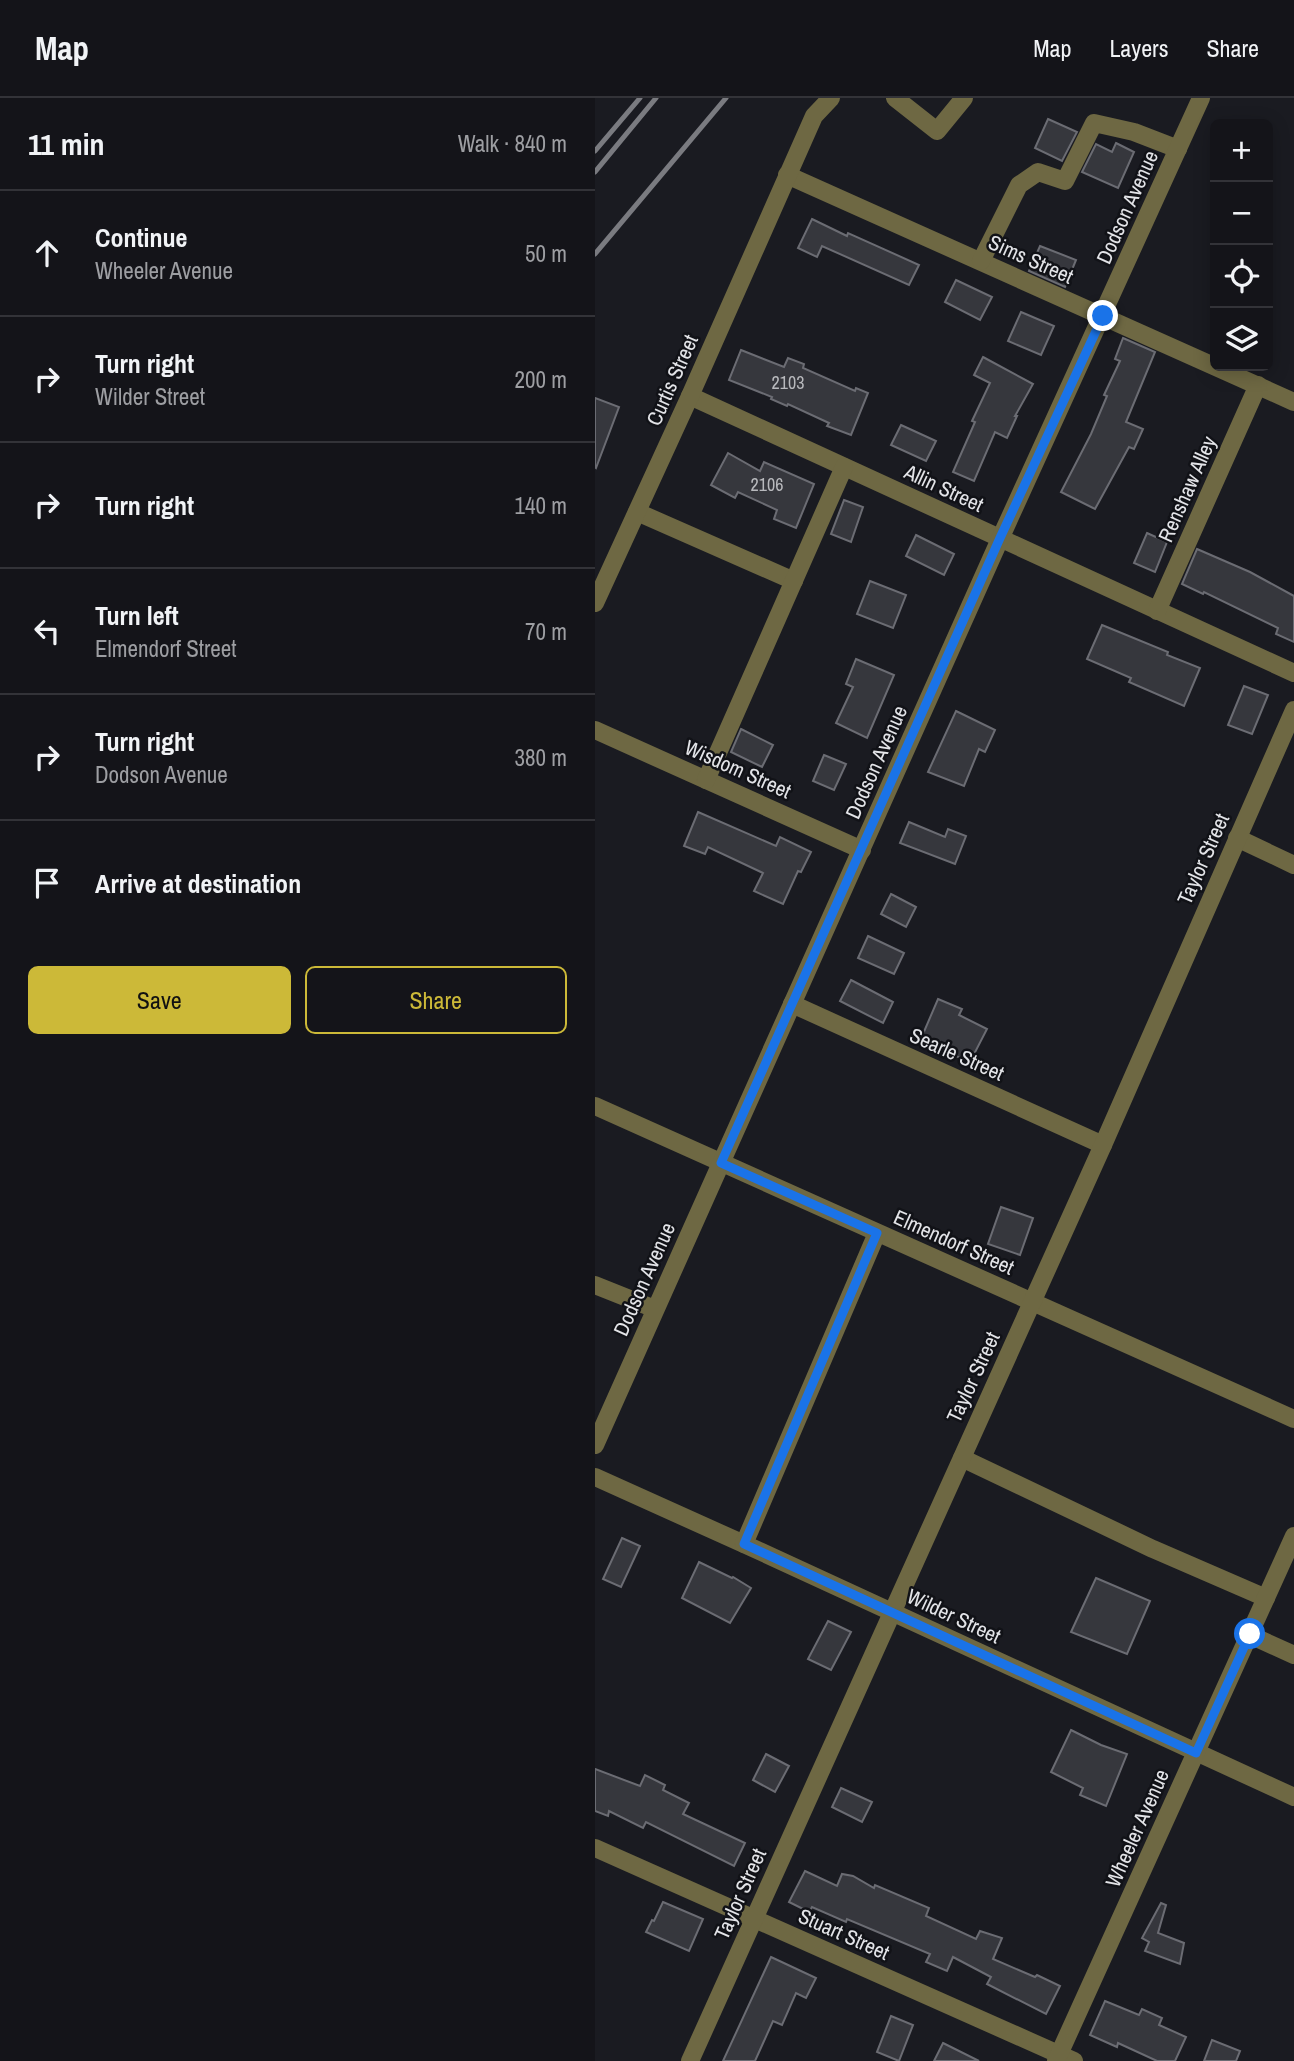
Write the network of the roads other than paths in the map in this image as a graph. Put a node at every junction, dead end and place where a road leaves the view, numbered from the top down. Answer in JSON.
{"nodes":[{"id":1,"x":831,"y":98,"type":"edge"},
{"id":2,"x":895,"y":98,"type":"edge"},
{"id":3,"x":964,"y":98,"type":"edge"},
{"id":4,"x":1201,"y":98,"type":"edge"},
{"id":5,"x":1178,"y":149,"type":"junction"},
{"id":6,"x":787,"y":175,"type":"junction"},
{"id":7,"x":981,"y":261,"type":"junction"},
{"id":8,"x":1103,"y":316,"type":"junction"},
{"id":9,"x":1258,"y":386,"type":"junction"},
{"id":10,"x":690,"y":396,"type":"junction"},
{"id":11,"x":1294,"y":401,"type":"edge"},
{"id":12,"x":844,"y":467,"type":"junction"},
{"id":13,"x":638,"y":512,"type":"junction"},
{"id":14,"x":1000,"y":538,"type":"junction"},
{"id":15,"x":795,"y":581,"type":"junction"},
{"id":16,"x":595,"y":603,"type":"edge"},
{"id":17,"x":1157,"y":611,"type":"junction"},
{"id":18,"x":1294,"y":673,"type":"edge"},
{"id":19,"x":1294,"y":710,"type":"edge"},
{"id":20,"x":595,"y":730,"type":"edge"},
{"id":21,"x":706,"y":780,"type":"junction"},
{"id":22,"x":1237,"y":838,"type":"junction"},
{"id":23,"x":862,"y":850,"type":"junction"},
{"id":24,"x":1294,"y":865,"type":"edge"},
{"id":25,"x":792,"y":1004,"type":"junction"},
{"id":26,"x":595,"y":1107,"type":"edge"},
{"id":27,"x":1103,"y":1145,"type":"junction"},
{"id":28,"x":721,"y":1163,"type":"junction"},
{"id":29,"x":877,"y":1233,"type":"junction"},
{"id":30,"x":595,"y":1285,"type":"edge"},
{"id":31,"x":1033,"y":1302,"type":"junction"},
{"id":32,"x":655,"y":1309,"type":"junction"},
{"id":33,"x":1294,"y":1419,"type":"edge"},
{"id":34,"x":595,"y":1445,"type":"edge"},
{"id":35,"x":962,"y":1458,"type":"junction"},
{"id":36,"x":595,"y":1478,"type":"edge"},
{"id":37,"x":1294,"y":1536,"type":"edge"},
{"id":38,"x":744,"y":1544,"type":"junction"},
{"id":39,"x":1266,"y":1598,"type":"junction"},
{"id":40,"x":891,"y":1612,"type":"junction"},
{"id":41,"x":1250,"y":1634,"type":"junction"},
{"id":42,"x":1294,"y":1655,"type":"edge"},
{"id":43,"x":1196,"y":1753,"type":"junction"},
{"id":44,"x":1294,"y":1797,"type":"edge"},
{"id":45,"x":595,"y":1848,"type":"edge"},
{"id":46,"x":754,"y":1919,"type":"junction"},
{"id":47,"x":1063,"y":2059,"type":"edge"},
{"id":48,"x":690,"y":2061,"type":"edge"}],
"edges":[{"from":1,"to":6,"type":"street","name":"Curtis Street"},
{"from":2,"to":3,"type":"street"},
{"from":4,"to":5,"type":"street","name":"Dodson Avenue"},
{"from":5,"to":7,"type":"street"},
{"from":5,"to":8,"type":"street","name":"Dodson Avenue"},
{"from":6,"to":7,"type":"street","name":"Sims Street"},
{"from":6,"to":10,"type":"street","name":"Curtis Street"},
{"from":7,"to":8,"type":"street","name":"Sims Street"},
{"from":8,"to":9,"type":"street","name":"Sims Street"},
{"from":8,"to":14,"type":"street","name":"Dodson Avenue"},
{"from":9,"to":11,"type":"street","name":"Sims Street"},
{"from":9,"to":17,"type":"street","name":"Renshaw Alley"},
{"from":10,"to":12,"type":"street","name":"Allin Street"},
{"from":10,"to":13,"type":"street","name":"Curtis Street"},
{"from":12,"to":14,"type":"street","name":"Allin Street"},
{"from":12,"to":15,"type":"street"},
{"from":13,"to":15,"type":"street"},
{"from":13,"to":16,"type":"street","name":"Curtis Street"},
{"from":14,"to":17,"type":"street","name":"Allin Street"},
{"from":14,"to":23,"type":"street","name":"Dodson Avenue"},
{"from":15,"to":21,"type":"street"},
{"from":17,"to":18,"type":"street","name":"Allin Street"},
{"from":19,"to":22,"type":"street","name":"Taylor Street"},
{"from":20,"to":21,"type":"street","name":"Wisdom Street"},
{"from":21,"to":23,"type":"street","name":"Wisdom Street"},
{"from":22,"to":24,"type":"street"},
{"from":22,"to":27,"type":"street","name":"Taylor Street"},
{"from":23,"to":25,"type":"street","name":"Dodson Avenue"},
{"from":25,"to":27,"type":"street","name":"Searle Street"},
{"from":25,"to":28,"type":"street","name":"Dodson Avenue"},
{"from":26,"to":28,"type":"street","name":"Elmendorf Street"},
{"from":27,"to":31,"type":"street","name":"Taylor Street"},
{"from":28,"to":29,"type":"street","name":"Elmendorf Street"},
{"from":28,"to":32,"type":"street","name":"Dodson Avenue"},
{"from":29,"to":31,"type":"street","name":"Elmendorf Street"},
{"from":29,"to":38,"type":"street"},
{"from":30,"to":32,"type":"street"},
{"from":31,"to":33,"type":"street","name":"Elmendorf Street"},
{"from":31,"to":35,"type":"street","name":"Taylor Street"},
{"from":32,"to":34,"type":"street","name":"Dodson Avenue"},
{"from":35,"to":39,"type":"street"},
{"from":35,"to":40,"type":"street","name":"Taylor Street"},
{"from":36,"to":38,"type":"street","name":"Wilder Street"},
{"from":37,"to":39,"type":"street","name":"Wheeler Avenue"},
{"from":38,"to":40,"type":"street","name":"Wilder Street"},
{"from":39,"to":41,"type":"street","name":"Wheeler Avenue"},
{"from":40,"to":43,"type":"street","name":"Wilder Street"},
{"from":40,"to":46,"type":"street","name":"Taylor Street"},
{"from":41,"to":42,"type":"street"},
{"from":41,"to":43,"type":"street","name":"Wheeler Avenue"},
{"from":43,"to":44,"type":"street","name":"Wilder Street"},
{"from":43,"to":47,"type":"street","name":"Wheeler Avenue"},
{"from":45,"to":46,"type":"street","name":"Stuart Street"},
{"from":46,"to":47,"type":"street","name":"Stuart Street"},
{"from":46,"to":48,"type":"street","name":"Taylor Street"}]}
